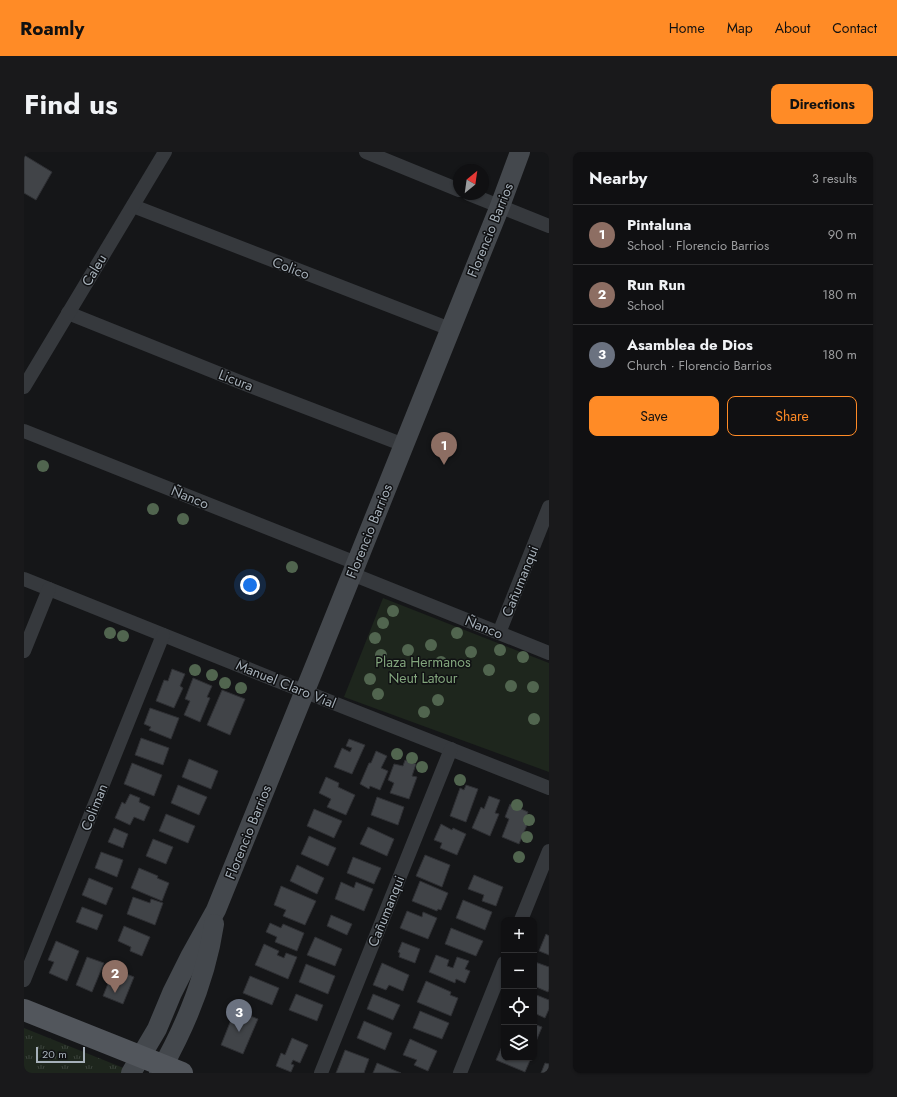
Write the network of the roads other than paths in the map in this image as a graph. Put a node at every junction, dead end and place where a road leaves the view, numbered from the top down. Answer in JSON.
{"nodes":[{"id":1,"x":165,"y":152,"type":"edge"},
{"id":2,"x":366,"y":152,"type":"edge"},
{"id":3,"x":520,"y":152,"type":"edge"},
{"id":4,"x":453,"y":188,"type":"edge"},
{"id":5,"x":484,"y":200,"type":"edge"},
{"id":6,"x":133,"y":206,"type":"junction"},
{"id":7,"x":500,"y":206,"type":"junction"},
{"id":8,"x":549,"y":226,"type":"edge"},
{"id":9,"x":68,"y":313,"type":"junction"},
{"id":10,"x":450,"y":329,"type":"junction"},
{"id":11,"x":24,"y":387,"type":"edge"},
{"id":12,"x":24,"y":431,"type":"edge"},
{"id":13,"x":404,"y":445,"type":"junction"},
{"id":14,"x":549,"y":507,"type":"edge"},
{"id":15,"x":354,"y":569,"type":"junction"},
{"id":16,"x":24,"y":579,"type":"edge"},
{"id":17,"x":49,"y":589,"type":"junction"},
{"id":18,"x":499,"y":633,"type":"junction"},
{"id":19,"x":163,"y":635,"type":"junction"},
{"id":20,"x":24,"y":651,"type":"edge"},
{"id":21,"x":549,"y":653,"type":"edge"},
{"id":22,"x":305,"y":691,"type":"junction"},
{"id":23,"x":451,"y":749,"type":"junction"},
{"id":24,"x":549,"y":788,"type":"edge"},
{"id":25,"x":549,"y":851,"type":"edge"},
{"id":26,"x":216,"y":910,"type":"junction"},
{"id":27,"x":522,"y":917,"type":"edge"},
{"id":28,"x":501,"y":970,"type":"edge"},
{"id":29,"x":24,"y":980,"type":"edge"},
{"id":30,"x":24,"y":1010,"type":"edge"},
{"id":31,"x":136,"y":1065,"type":"edge"},
{"id":32,"x":168,"y":1070,"type":"edge"},
{"id":33,"x":321,"y":1073,"type":"edge"},
{"id":34,"x":460,"y":1073,"type":"edge"}],
"edges":[{"from":1,"to":6,"type":"street","name":"Caleu"},
{"from":2,"to":4,"type":"street"},
{"from":3,"to":7,"type":"main road","name":"Florencio Barrios"},
{"from":5,"to":7,"type":"street"},
{"from":6,"to":9,"type":"street","name":"Caleu"},
{"from":6,"to":10,"type":"street","name":"Colico"},
{"from":7,"to":8,"type":"street"},
{"from":7,"to":10,"type":"main road","name":"Florencio Barrios"},
{"from":9,"to":11,"type":"street","name":"Caleu"},
{"from":9,"to":13,"type":"street","name":"Licura"},
{"from":10,"to":13,"type":"main road","name":"Florencio Barrios"},
{"from":12,"to":15,"type":"street","name":"Ñanco"},
{"from":13,"to":15,"type":"main road","name":"Florencio Barrios"},
{"from":14,"to":18,"type":"street","name":"Cañumanqui"},
{"from":15,"to":18,"type":"street","name":"Ñanco"},
{"from":15,"to":22,"type":"main road","name":"Florencio Barrios"},
{"from":16,"to":17,"type":"street","name":"Manuel Claro Vial"},
{"from":17,"to":19,"type":"street","name":"Manuel Claro Vial"},
{"from":17,"to":20,"type":"street"},
{"from":18,"to":21,"type":"street","name":"Ñanco"},
{"from":19,"to":22,"type":"street","name":"Manuel Claro Vial"},
{"from":19,"to":29,"type":"street","name":"Coliman"},
{"from":22,"to":23,"type":"street","name":"Manuel Claro Vial"},
{"from":22,"to":26,"type":"main road","name":"Florencio Barrios"},
{"from":23,"to":24,"type":"street","name":"Manuel Claro Vial"},
{"from":23,"to":33,"type":"street","name":"Cañumanqui"},
{"from":25,"to":27,"type":"street"},
{"from":26,"to":31,"type":"main road","name":"Florencio Barrios"},
{"from":26,"to":32,"type":"main road","name":"Florencio Barrios"},
{"from":28,"to":34,"type":"street"},
{"from":30,"to":31,"type":"main road"},
{"from":31,"to":32,"type":"main road"}]}
